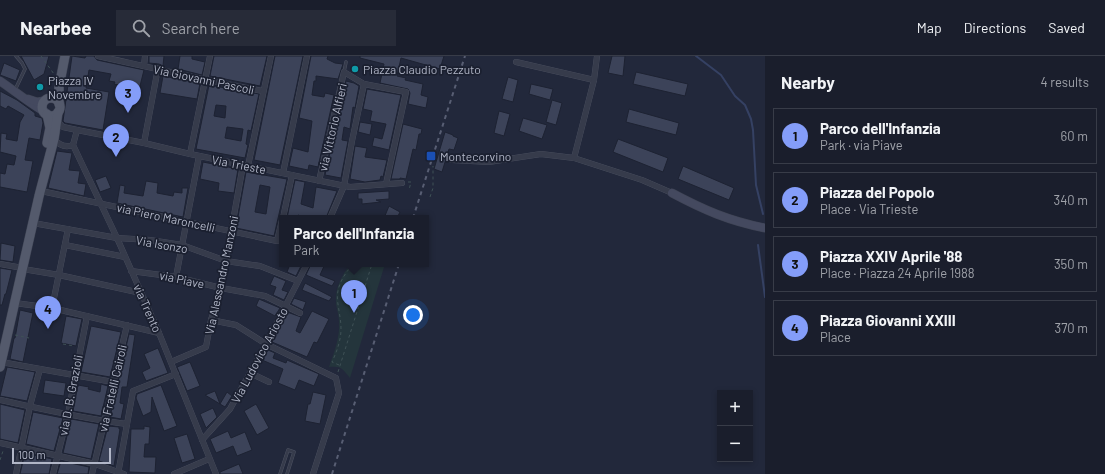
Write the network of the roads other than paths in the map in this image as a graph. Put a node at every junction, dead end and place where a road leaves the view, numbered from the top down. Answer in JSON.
{"nodes":[{"id":1,"x":16,"y":56,"type":"edge"},
{"id":2,"x":65,"y":56,"type":"edge"},
{"id":3,"x":98,"y":56,"type":"edge"},
{"id":4,"x":145,"y":56,"type":"edge"},
{"id":5,"x":210,"y":56,"type":"edge"},
{"id":6,"x":271,"y":56,"type":"edge"},
{"id":7,"x":307,"y":56,"type":"edge"},
{"id":8,"x":597,"y":56,"type":"edge"},
{"id":9,"x":346,"y":62,"type":"dead end"},
{"id":10,"x":516,"y":62,"type":"dead end"},
{"id":11,"x":144,"y":66,"type":"junction"},
{"id":12,"x":158,"y":68,"type":"junction"},
{"id":13,"x":344,"y":72,"type":"junction"},
{"id":14,"x":594,"y":80,"type":"junction"},
{"id":15,"x":0,"y":81,"type":"edge"},
{"id":16,"x":205,"y":81,"type":"junction"},
{"id":17,"x":59,"y":84,"type":"junction"},
{"id":18,"x":364,"y":84,"type":"junction"},
{"id":19,"x":14,"y":90,"type":"junction"},
{"id":20,"x":263,"y":91,"type":"junction"},
{"id":21,"x":25,"y":98,"type":"junction"},
{"id":22,"x":47,"y":100,"type":"junction"},
{"id":23,"x":46,"y":113,"type":"junction"},
{"id":24,"x":59,"y":116,"type":"junction"},
{"id":25,"x":50,"y":128,"type":"junction"},
{"id":26,"x":77,"y":130,"type":"junction"},
{"id":27,"x":54,"y":139,"type":"junction"},
{"id":28,"x":144,"y":143,"type":"junction"},
{"id":29,"x":73,"y":144,"type":"junction"},
{"id":30,"x":190,"y":154,"type":"junction"},
{"id":31,"x":199,"y":156,"type":"junction"},
{"id":32,"x":574,"y":158,"type":"junction"},
{"id":33,"x":452,"y":160,"type":"dead end"},
{"id":34,"x":246,"y":166,"type":"junction"},
{"id":35,"x":283,"y":173,"type":"junction"},
{"id":36,"x":292,"y":175,"type":"junction"},
{"id":37,"x":320,"y":181,"type":"junction"},
{"id":38,"x":402,"y":183,"type":"dead end"},
{"id":39,"x":386,"y":184,"type":"junction"},
{"id":40,"x":344,"y":186,"type":"junction"},
{"id":41,"x":41,"y":191,"type":"junction"},
{"id":42,"x":672,"y":193,"type":"joint"},
{"id":43,"x":101,"y":204,"type":"junction"},
{"id":44,"x":283,"y":215,"type":"edge"},
{"id":45,"x":331,"y":215,"type":"edge"},
{"id":46,"x":186,"y":221,"type":"junction"},
{"id":47,"x":31,"y":223,"type":"junction"},
{"id":48,"x":765,"y":228,"type":"edge"},
{"id":49,"x":68,"y":229,"type":"junction"},
{"id":50,"x":231,"y":231,"type":"junction"},
{"id":51,"x":279,"y":232,"type":"edge"},
{"id":52,"x":117,"y":238,"type":"junction"},
{"id":53,"x":65,"y":245,"type":"junction"},
{"id":54,"x":182,"y":245,"type":"junction"},
{"id":55,"x":125,"y":257,"type":"junction"},
{"id":56,"x":226,"y":261,"type":"junction"},
{"id":57,"x":0,"y":264,"type":"edge"},
{"id":58,"x":305,"y":267,"type":"edge"},
{"id":59,"x":20,"y":268,"type":"junction"},
{"id":60,"x":131,"y":271,"type":"junction"},
{"id":61,"x":59,"y":275,"type":"junction"},
{"id":62,"x":176,"y":277,"type":"junction"},
{"id":63,"x":298,"y":281,"type":"junction"},
{"id":64,"x":221,"y":288,"type":"junction"},
{"id":65,"x":141,"y":293,"type":"junction"},
{"id":66,"x":15,"y":303,"type":"junction"},
{"id":67,"x":285,"y":306,"type":"junction"},
{"id":68,"x":52,"y":308,"type":"junction"},
{"id":69,"x":300,"y":313,"type":"dead end"},
{"id":70,"x":87,"y":316,"type":"junction"},
{"id":71,"x":211,"y":320,"type":"junction"},
{"id":72,"x":127,"y":325,"type":"junction"},
{"id":73,"x":159,"y":333,"type":"junction"},
{"id":74,"x":0,"y":343,"type":"edge"},
{"id":75,"x":266,"y":344,"type":"junction"},
{"id":76,"x":171,"y":362,"type":"junction"},
{"id":77,"x":1,"y":364,"type":"edge"},
{"id":78,"x":40,"y":370,"type":"junction"},
{"id":79,"x":250,"y":373,"type":"junction"},
{"id":80,"x":176,"y":374,"type":"junction"},
{"id":81,"x":74,"y":376,"type":"junction"},
{"id":82,"x":113,"y":382,"type":"junction"},
{"id":83,"x":269,"y":382,"type":"dead end"},
{"id":84,"x":0,"y":400,"type":"edge"},
{"id":85,"x":30,"y":406,"type":"junction"},
{"id":86,"x":68,"y":414,"type":"junction"},
{"id":87,"x":104,"y":421,"type":"junction"},
{"id":88,"x":127,"y":424,"type":"junction"},
{"id":89,"x":202,"y":440,"type":"junction"},
{"id":90,"x":2,"y":444,"type":"edge"},
{"id":91,"x":22,"y":448,"type":"junction"},
{"id":92,"x":58,"y":456,"type":"junction"},
{"id":93,"x":209,"y":459,"type":"junction"},
{"id":94,"x":95,"y":464,"type":"junction"},
{"id":95,"x":120,"y":473,"type":"edge"},
{"id":96,"x":16,"y":474,"type":"edge"},
{"id":97,"x":53,"y":474,"type":"edge"},
{"id":98,"x":92,"y":474,"type":"edge"},
{"id":99,"x":174,"y":474,"type":"edge"},
{"id":100,"x":216,"y":474,"type":"edge"},
{"id":101,"x":280,"y":474,"type":"edge"},
{"id":102,"x":287,"y":474,"type":"edge"},
{"id":103,"x":314,"y":474,"type":"edge"}],
"edges":[{"from":1,"to":19,"type":"lane"},
{"from":2,"to":17,"type":"main road"},
{"from":3,"to":11,"type":"street","name":"Via Giovanni Pascoli"},
{"from":4,"to":11,"type":"street"},
{"from":5,"to":16,"type":"street"},
{"from":6,"to":20,"type":"street","name":"Via Alessandro Manzoni"},
{"from":7,"to":35,"type":"street"},
{"from":8,"to":14,"type":"street"},
{"from":9,"to":13,"type":"lane"},
{"from":10,"to":14,"type":"street"},
{"from":11,"to":12,"type":"street","name":"Via Giovanni Pascoli"},
{"from":12,"to":16,"type":"street","name":"Via Giovanni Pascoli"},
{"from":12,"to":28,"type":"street"},
{"from":13,"to":18,"type":"street"},
{"from":13,"to":37,"type":"street","name":"via Vittorio Alfieri"},
{"from":14,"to":32,"type":"street"},
{"from":15,"to":19,"type":"street"},
{"from":16,"to":20,"type":"street","name":"Via Giovanni Pascoli"},
{"from":16,"to":30,"type":"street"},
{"from":17,"to":22,"type":"main road"},
{"from":17,"to":24,"type":"main road"},
{"from":18,"to":39,"type":"street"},
{"from":18,"to":40,"type":"street"},
{"from":19,"to":21,"type":"street"},
{"from":20,"to":34,"type":"street","name":"Via Alessandro Manzoni"},
{"from":21,"to":22,"type":"street"},
{"from":21,"to":23,"type":"street"},
{"from":22,"to":23,"type":"main road"},
{"from":22,"to":24,"type":"main road"},
{"from":23,"to":24,"type":"main road"},
{"from":23,"to":25,"type":"main road"},
{"from":24,"to":26,"type":"street","name":"Via Trieste"},
{"from":24,"to":27,"type":"main road"},
{"from":25,"to":27,"type":"street"},
{"from":25,"to":47,"type":"main road"},
{"from":26,"to":28,"type":"street","name":"Via Trieste"},
{"from":26,"to":29,"type":"street"},
{"from":27,"to":29,"type":"street"},
{"from":27,"to":41,"type":"main road"},
{"from":28,"to":30,"type":"street","name":"Via Trieste"},
{"from":29,"to":43,"type":"street","name":"via Trento"},
{"from":30,"to":31,"type":"street","name":"Via Trieste"},
{"from":31,"to":34,"type":"street","name":"Via Trieste"},
{"from":31,"to":46,"type":"street"},
{"from":32,"to":33,"type":"street"},
{"from":32,"to":42,"type":"street"},
{"from":34,"to":35,"type":"street","name":"Via Trieste"},
{"from":34,"to":50,"type":"street","name":"Via Alessandro Manzoni"},
{"from":35,"to":36,"type":"street","name":"Via Trieste"},
{"from":36,"to":37,"type":"street","name":"Via Trieste"},
{"from":36,"to":44,"type":"street"},
{"from":37,"to":40,"type":"street","name":"Via Trieste"},
{"from":38,"to":39,"type":"street","name":"Via Trieste"},
{"from":39,"to":40,"type":"street","name":"Via Trieste"},
{"from":40,"to":45,"type":"street"},
{"from":41,"to":43,"type":"street","name":"via Piero Maroncelli"},
{"from":41,"to":47,"type":"main road"},
{"from":42,"to":48,"type":"street"},
{"from":43,"to":46,"type":"street","name":"via Piero Maroncelli"},
{"from":43,"to":52,"type":"street","name":"via Trento"},
{"from":46,"to":50,"type":"street","name":"via Piero Maroncelli"},
{"from":46,"to":54,"type":"street"},
{"from":47,"to":49,"type":"street","name":"Via Isonzo"},
{"from":47,"to":59,"type":"main road"},
{"from":49,"to":52,"type":"street","name":"Via Isonzo"},
{"from":49,"to":53,"type":"street"},
{"from":50,"to":51,"type":"street","name":"via Piero Maroncelli"},
{"from":50,"to":56,"type":"street","name":"Via Alessandro Manzoni"},
{"from":52,"to":54,"type":"street","name":"Via Isonzo"},
{"from":52,"to":55,"type":"street","name":"via Trento"},
{"from":53,"to":55,"type":"street"},
{"from":53,"to":61,"type":"street"},
{"from":54,"to":56,"type":"street","name":"Via Isonzo"},
{"from":54,"to":62,"type":"street"},
{"from":55,"to":60,"type":"street","name":"via Trento"},
{"from":56,"to":63,"type":"street","name":"Via Isonzo"},
{"from":56,"to":64,"type":"street","name":"Via Alessandro Manzoni"},
{"from":57,"to":59,"type":"street"},
{"from":58,"to":63,"type":"street","name":"Via Ludovico Ariosto"},
{"from":59,"to":61,"type":"street"},
{"from":59,"to":66,"type":"main road"},
{"from":59,"to":74,"type":"main road"},
{"from":60,"to":62,"type":"street","name":"via Piave"},
{"from":60,"to":65,"type":"street","name":"via Trento"},
{"from":61,"to":65,"type":"street"},
{"from":61,"to":68,"type":"street"},
{"from":62,"to":64,"type":"street","name":"via Piave"},
{"from":63,"to":67,"type":"street","name":"Via Ludovico Ariosto"},
{"from":64,"to":67,"type":"street","name":"via Piave"},
{"from":64,"to":71,"type":"street","name":"Via Alessandro Manzoni"},
{"from":65,"to":73,"type":"street","name":"via Trento"},
{"from":66,"to":68,"type":"street"},
{"from":66,"to":77,"type":"main road"},
{"from":67,"to":69,"type":"street","name":"via Piave"},
{"from":67,"to":75,"type":"street","name":"Via Ludovico Ariosto"},
{"from":68,"to":70,"type":"street"},
{"from":70,"to":72,"type":"street"},
{"from":70,"to":81,"type":"street","name":"via D. B. Grazioli"},
{"from":71,"to":75,"type":"street"},
{"from":71,"to":76,"type":"street","name":"Via Alessandro Manzoni"},
{"from":72,"to":73,"type":"street"},
{"from":72,"to":82,"type":"street","name":"via Fratelli Cairoli"},
{"from":73,"to":76,"type":"street","name":"via Trento"},
{"from":75,"to":79,"type":"street","name":"Via Ludovico Ariosto"},
{"from":75,"to":103,"type":"street"},
{"from":76,"to":80,"type":"street","name":"via Trento"},
{"from":77,"to":78,"type":"street"},
{"from":78,"to":81,"type":"street"},
{"from":78,"to":85,"type":"street"},
{"from":79,"to":83,"type":"street"},
{"from":79,"to":89,"type":"street","name":"Via Ludovico Ariosto"},
{"from":80,"to":88,"type":"street"},
{"from":80,"to":89,"type":"street","name":"via Trento"},
{"from":81,"to":82,"type":"street"},
{"from":81,"to":86,"type":"street","name":"via D. B. Grazioli"},
{"from":82,"to":87,"type":"street","name":"via Fratelli Cairoli"},
{"from":84,"to":85,"type":"street"},
{"from":85,"to":86,"type":"street"},
{"from":85,"to":91,"type":"street"},
{"from":86,"to":87,"type":"street"},
{"from":86,"to":92,"type":"street","name":"via D. B. Grazioli"},
{"from":87,"to":88,"type":"street"},
{"from":87,"to":94,"type":"street","name":"via Fratelli Cairoli"},
{"from":88,"to":95,"type":"street"},
{"from":89,"to":93,"type":"street","name":"via Trento"},
{"from":90,"to":91,"type":"street"},
{"from":91,"to":92,"type":"street"},
{"from":91,"to":96,"type":"street"},
{"from":92,"to":94,"type":"street"},
{"from":92,"to":97,"type":"street","name":"via D. B. Grazioli"},
{"from":93,"to":99,"type":"street"},
{"from":93,"to":100,"type":"street","name":"via Trento"},
{"from":94,"to":95,"type":"street"},
{"from":94,"to":98,"type":"street","name":"via Fratelli Cairoli"},
{"from":101,"to":102,"type":"lane"}]}
